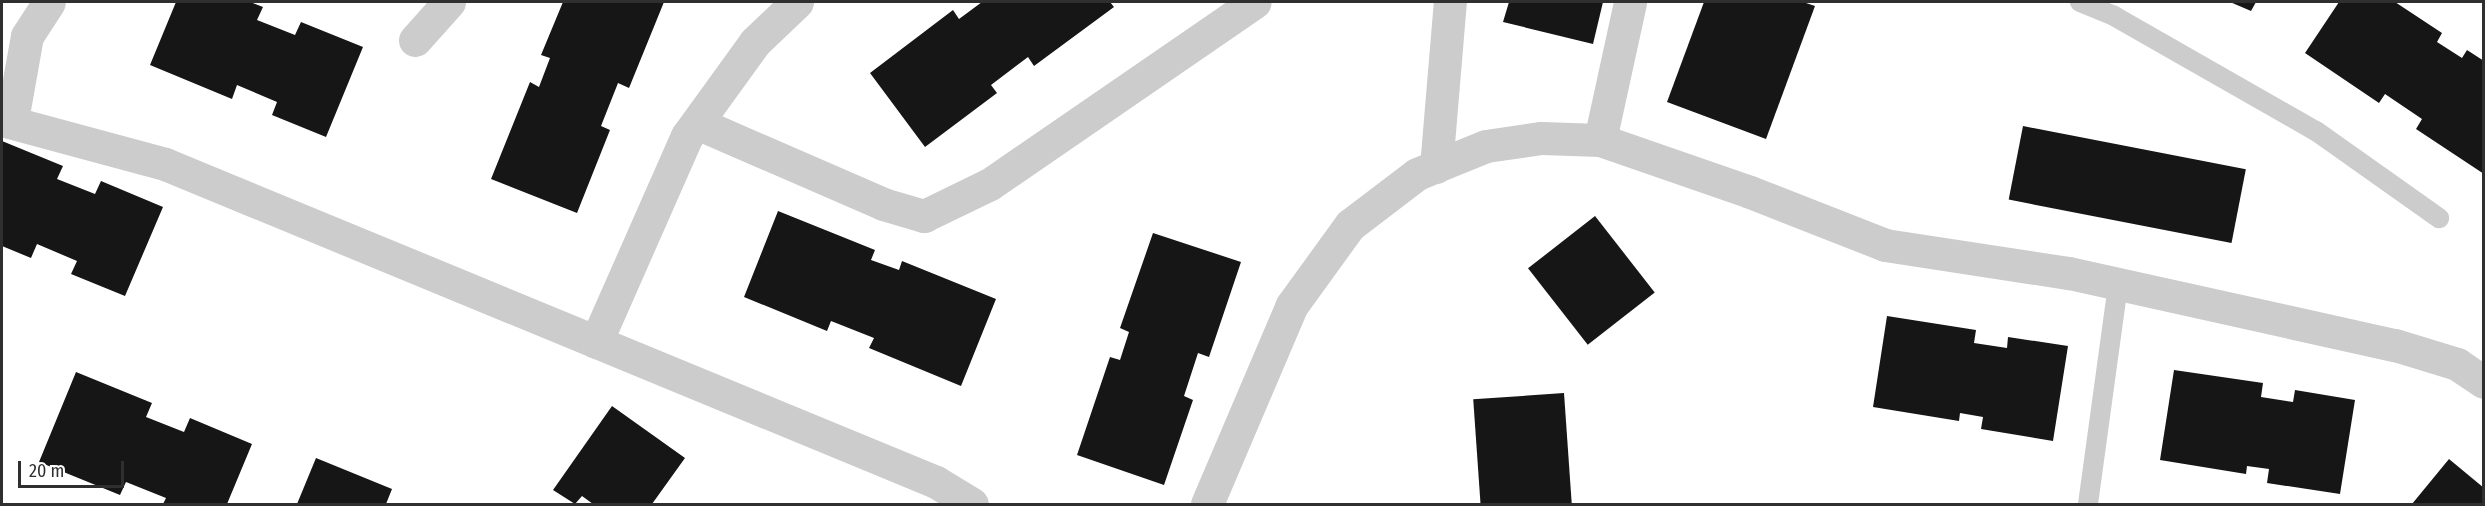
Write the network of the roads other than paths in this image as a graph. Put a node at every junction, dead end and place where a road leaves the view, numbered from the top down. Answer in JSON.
{"nodes":[{"id":1,"x":49,"y":2,"type":"edge"},
{"id":2,"x":449,"y":2,"type":"edge"},
{"id":3,"x":1255,"y":2,"type":"edge"},
{"id":4,"x":1450,"y":2,"type":"edge"},
{"id":5,"x":1630,"y":2,"type":"edge"},
{"id":6,"x":2080,"y":2,"type":"edge"},
{"id":7,"x":791,"y":3,"type":"edge"},
{"id":8,"x":415,"y":40,"type":"dead end"},
{"id":9,"x":7,"y":120,"type":"edge"},
{"id":10,"x":697,"y":123,"type":"junction"},
{"id":11,"x":1600,"y":140,"type":"junction"},
{"id":12,"x":1436,"y":166,"type":"junction"},
{"id":13,"x":2439,"y":218,"type":"dead end"},
{"id":14,"x":2118,"y":285,"type":"junction"},
{"id":15,"x":596,"y":342,"type":"junction"},
{"id":16,"x":2484,"y":382,"type":"edge"},
{"id":17,"x":972,"y":504,"type":"edge"},
{"id":18,"x":1207,"y":504,"type":"edge"},
{"id":19,"x":2088,"y":504,"type":"edge"}],
"edges":[{"from":1,"to":9,"type":"street"},
{"from":2,"to":8,"type":"street"},
{"from":3,"to":10,"type":"street"},
{"from":4,"to":12,"type":"street"},
{"from":5,"to":11,"type":"street"},
{"from":6,"to":13,"type":"lane"},
{"from":7,"to":10,"type":"street"},
{"from":9,"to":15,"type":"street"},
{"from":10,"to":15,"type":"street"},
{"from":11,"to":12,"type":"street"},
{"from":11,"to":14,"type":"street"},
{"from":12,"to":18,"type":"street"},
{"from":14,"to":16,"type":"street"},
{"from":14,"to":19,"type":"lane"},
{"from":15,"to":17,"type":"street"}]}
